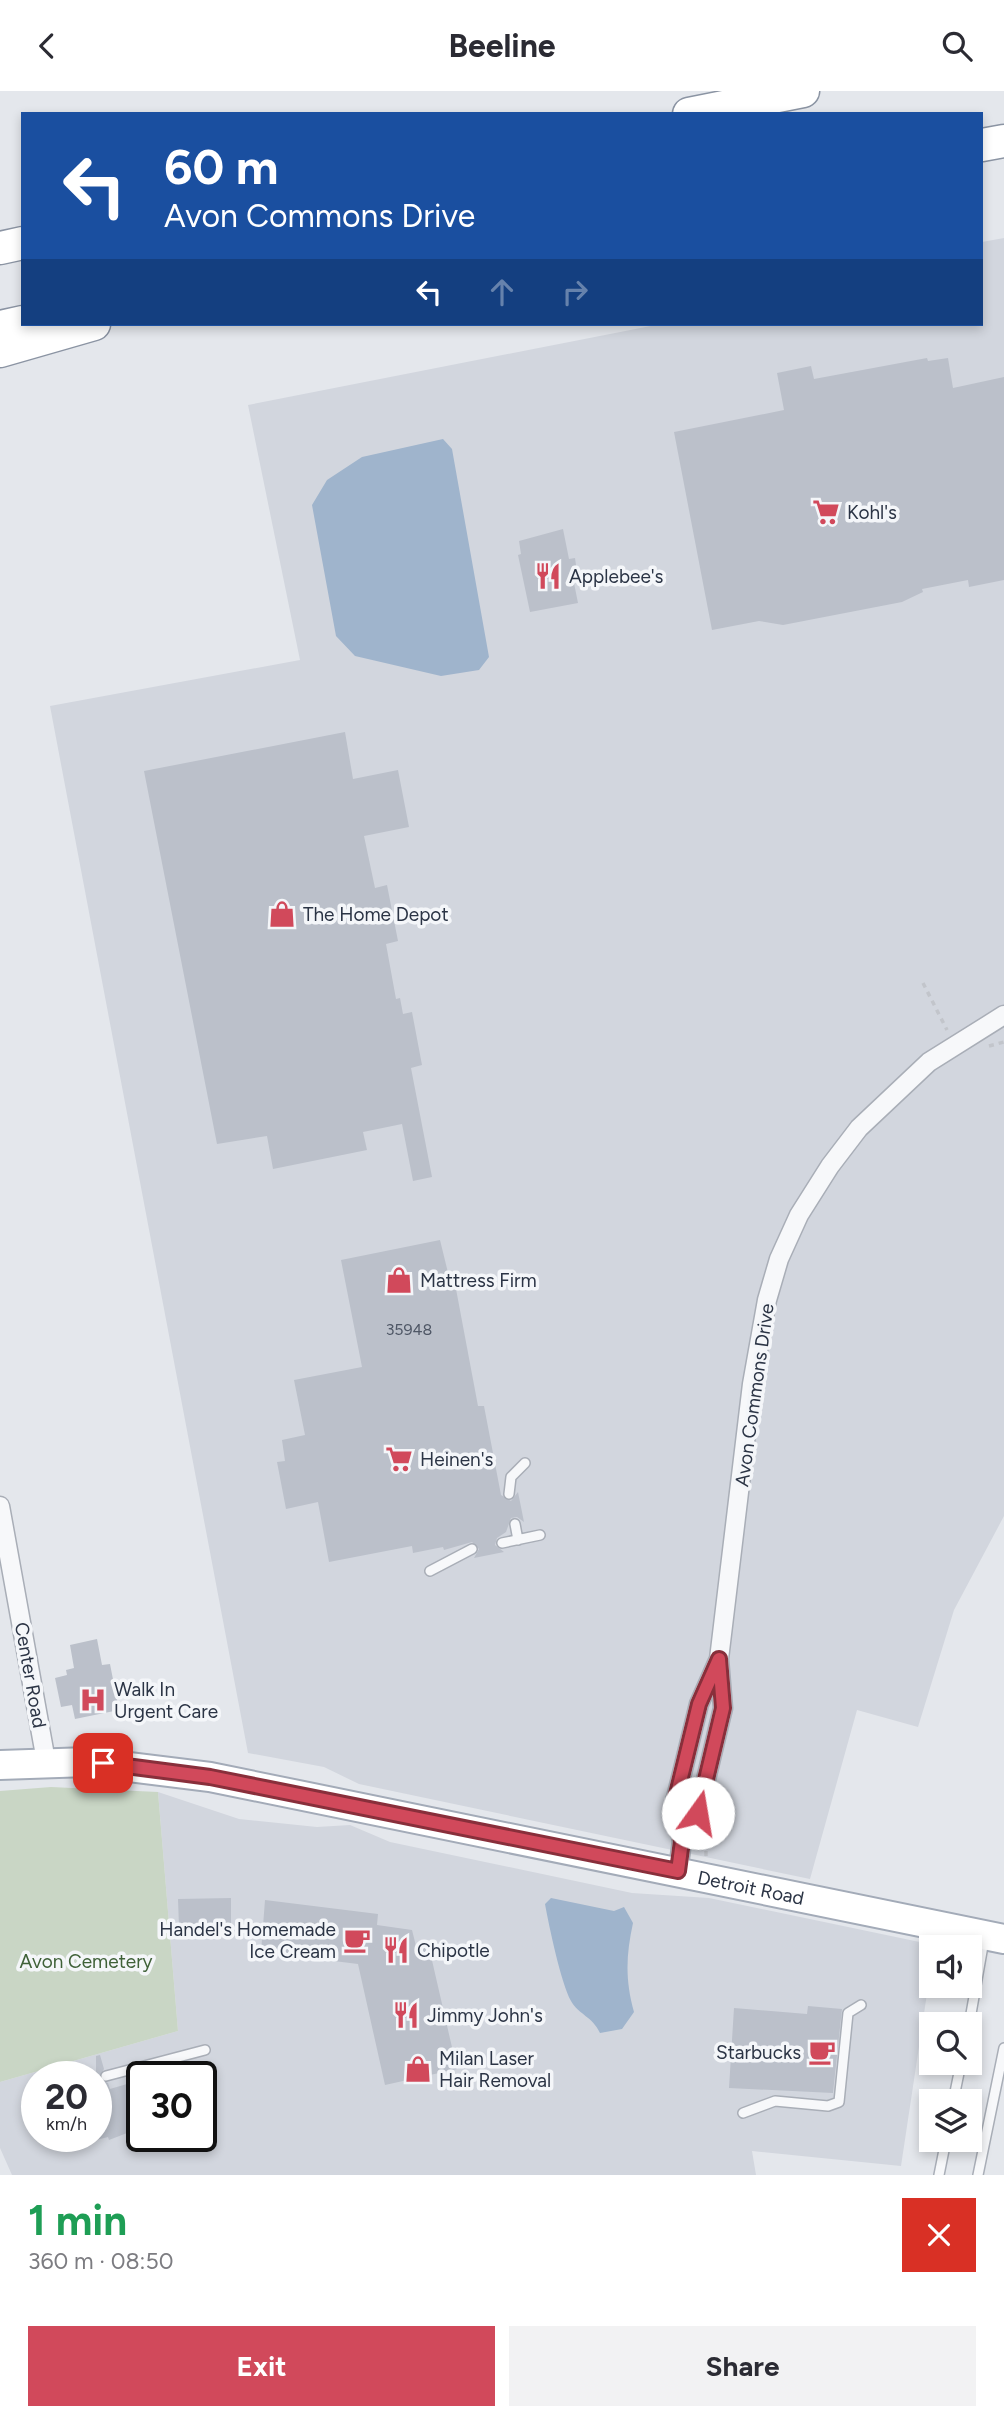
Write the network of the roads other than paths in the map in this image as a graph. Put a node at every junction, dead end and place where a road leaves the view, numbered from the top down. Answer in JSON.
{"nodes":[{"id":1,"x":803,"y":91,"type":"edge"},
{"id":2,"x":700,"y":112,"type":"edge"},
{"id":3,"x":1004,"y":141,"type":"edge"},
{"id":4,"x":983,"y":145,"type":"edge"},
{"id":5,"x":21,"y":231,"type":"edge"},
{"id":6,"x":0,"y":232,"type":"edge"},
{"id":7,"x":21,"y":243,"type":"edge"},
{"id":8,"x":0,"y":248,"type":"edge"},
{"id":9,"x":21,"y":322,"type":"edge"},
{"id":10,"x":87,"y":326,"type":"edge"},
{"id":11,"x":0,"y":327,"type":"edge"},
{"id":12,"x":0,"y":351,"type":"edge"},
{"id":13,"x":1004,"y":1015,"type":"edge"},
{"id":14,"x":525,"y":1463,"type":"dead end"},
{"id":15,"x":509,"y":1494,"type":"dead end"},
{"id":16,"x":0,"y":1506,"type":"edge"},
{"id":17,"x":514,"y":1524,"type":"dead end"},
{"id":18,"x":540,"y":1535,"type":"dead end"},
{"id":19,"x":518,"y":1540,"type":"junction"},
{"id":20,"x":502,"y":1543,"type":"dead end"},
{"id":21,"x":472,"y":1549,"type":"dead end"},
{"id":22,"x":430,"y":1571,"type":"dead end"},
{"id":23,"x":719,"y":1659,"type":"junction"},
{"id":24,"x":46,"y":1761,"type":"junction"},
{"id":25,"x":0,"y":1765,"type":"edge"},
{"id":26,"x":682,"y":1841,"type":"junction"},
{"id":27,"x":690,"y":1873,"type":"junction"},
{"id":28,"x":994,"y":1937,"type":"edge"},
{"id":29,"x":861,"y":2005,"type":"dead end"},
{"id":30,"x":973,"y":2012,"type":"edge"},
{"id":31,"x":1004,"y":2048,"type":"edge"},
{"id":32,"x":205,"y":2050,"type":"dead end"},
{"id":33,"x":112,"y":2074,"type":"edge"},
{"id":34,"x":743,"y":2113,"type":"dead end"},
{"id":35,"x":944,"y":2152,"type":"edge"},
{"id":36,"x":939,"y":2175,"type":"edge"},
{"id":37,"x":978,"y":2175,"type":"edge"}],
"edges":[{"from":1,"to":2,"type":"highway"},
{"from":3,"to":4,"type":"highway"},
{"from":5,"to":6,"type":"highway"},
{"from":7,"to":8,"type":"highway"},
{"from":9,"to":11,"type":"highway"},
{"from":10,"to":12,"type":"highway"},
{"from":13,"to":23,"type":"street","name":"Avon Commons Drive"},
{"from":14,"to":15,"type":"lane"},
{"from":16,"to":24,"type":"street","name":"Center Road"},
{"from":17,"to":19,"type":"lane"},
{"from":18,"to":19,"type":"lane"},
{"from":19,"to":20,"type":"lane"},
{"from":21,"to":22,"type":"lane"},
{"from":23,"to":26,"type":"street","name":"Avon Commons Drive"},
{"from":23,"to":26,"type":"street","name":"Avon Commons Drive"},
{"from":24,"to":25,"type":"main road","name":"Detroit Road"},
{"from":24,"to":27,"type":"main road","name":"Detroit Road"},
{"from":26,"to":27,"type":"street","name":"Avon Commons Drive"},
{"from":27,"to":28,"type":"main road","name":"Detroit Road"},
{"from":28,"to":30,"type":"lane"},
{"from":29,"to":34,"type":"lane"},
{"from":31,"to":37,"type":"lane"},
{"from":32,"to":33,"type":"lane"},
{"from":35,"to":36,"type":"lane"}]}
